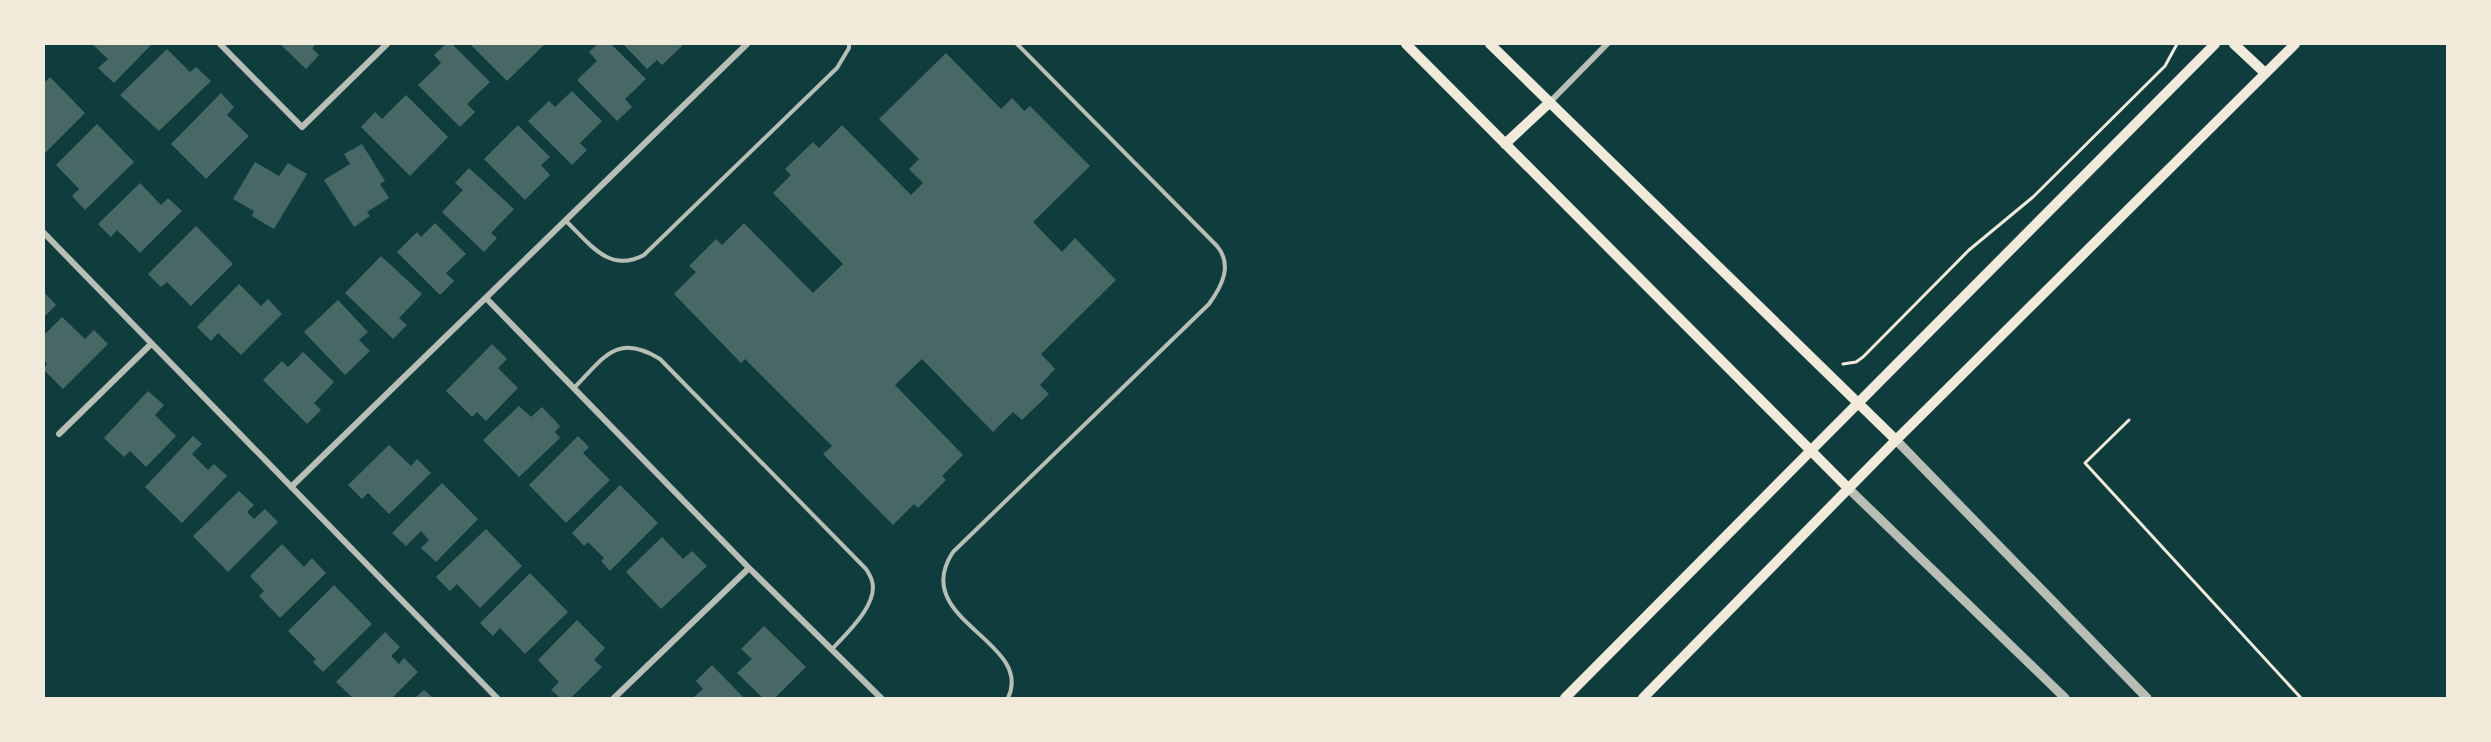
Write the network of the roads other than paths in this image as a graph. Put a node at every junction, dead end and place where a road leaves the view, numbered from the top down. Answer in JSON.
{"nodes":[{"id":1,"x":220,"y":44,"type":"edge"},
{"id":2,"x":387,"y":44,"type":"edge"},
{"id":3,"x":747,"y":44,"type":"edge"},
{"id":4,"x":849,"y":44,"type":"edge"},
{"id":5,"x":1017,"y":44,"type":"edge"},
{"id":6,"x":1406,"y":44,"type":"edge"},
{"id":7,"x":1490,"y":44,"type":"edge"},
{"id":8,"x":1607,"y":44,"type":"edge"},
{"id":9,"x":2215,"y":44,"type":"edge"},
{"id":10,"x":2234,"y":44,"type":"edge"},
{"id":11,"x":2295,"y":44,"type":"edge"},
{"id":12,"x":2265,"y":73,"type":"junction"},
{"id":13,"x":1550,"y":102,"type":"junction"},
{"id":14,"x":1505,"y":144,"type":"junction"},
{"id":15,"x":565,"y":220,"type":"junction"},
{"id":16,"x":44,"y":233,"type":"edge"},
{"id":17,"x":486,"y":298,"type":"junction"},
{"id":18,"x":152,"y":344,"type":"junction"},
{"id":19,"x":574,"y":388,"type":"junction"},
{"id":20,"x":1857,"y":403,"type":"junction"},
{"id":21,"x":59,"y":434,"type":"dead end"},
{"id":22,"x":1896,"y":440,"type":"junction"},
{"id":23,"x":1810,"y":450,"type":"junction"},
{"id":24,"x":291,"y":487,"type":"junction"},
{"id":25,"x":1849,"y":489,"type":"junction"},
{"id":26,"x":749,"y":568,"type":"junction"},
{"id":27,"x":832,"y":649,"type":"junction"},
{"id":28,"x":497,"y":699,"type":"edge"},
{"id":29,"x":615,"y":699,"type":"edge"},
{"id":30,"x":881,"y":699,"type":"edge"},
{"id":31,"x":1008,"y":699,"type":"edge"},
{"id":32,"x":1565,"y":699,"type":"edge"},
{"id":33,"x":1643,"y":699,"type":"edge"},
{"id":34,"x":2065,"y":699,"type":"edge"},
{"id":35,"x":2147,"y":699,"type":"edge"}],
"edges":[{"from":1,"to":2,"type":"street"},
{"from":3,"to":15,"type":"street"},
{"from":4,"to":15,"type":"lane"},
{"from":5,"to":31,"type":"lane"},
{"from":6,"to":14,"type":"main road"},
{"from":7,"to":13,"type":"main road"},
{"from":8,"to":13,"type":"street"},
{"from":9,"to":20,"type":"main road"},
{"from":10,"to":12,"type":"main road"},
{"from":11,"to":12,"type":"main road"},
{"from":12,"to":22,"type":"main road"},
{"from":13,"to":14,"type":"main road"},
{"from":13,"to":20,"type":"main road"},
{"from":14,"to":23,"type":"main road"},
{"from":15,"to":17,"type":"street"},
{"from":16,"to":18,"type":"street"},
{"from":17,"to":19,"type":"street"},
{"from":17,"to":24,"type":"street"},
{"from":18,"to":21,"type":"street"},
{"from":18,"to":24,"type":"street"},
{"from":19,"to":26,"type":"street"},
{"from":19,"to":27,"type":"lane"},
{"from":20,"to":22,"type":"main road"},
{"from":20,"to":23,"type":"main road"},
{"from":22,"to":25,"type":"main road"},
{"from":22,"to":35,"type":"street"},
{"from":23,"to":25,"type":"main road"},
{"from":23,"to":32,"type":"main road"},
{"from":24,"to":28,"type":"street"},
{"from":25,"to":33,"type":"main road"},
{"from":25,"to":34,"type":"street"},
{"from":26,"to":27,"type":"street"},
{"from":26,"to":29,"type":"street"},
{"from":27,"to":30,"type":"street"}]}
